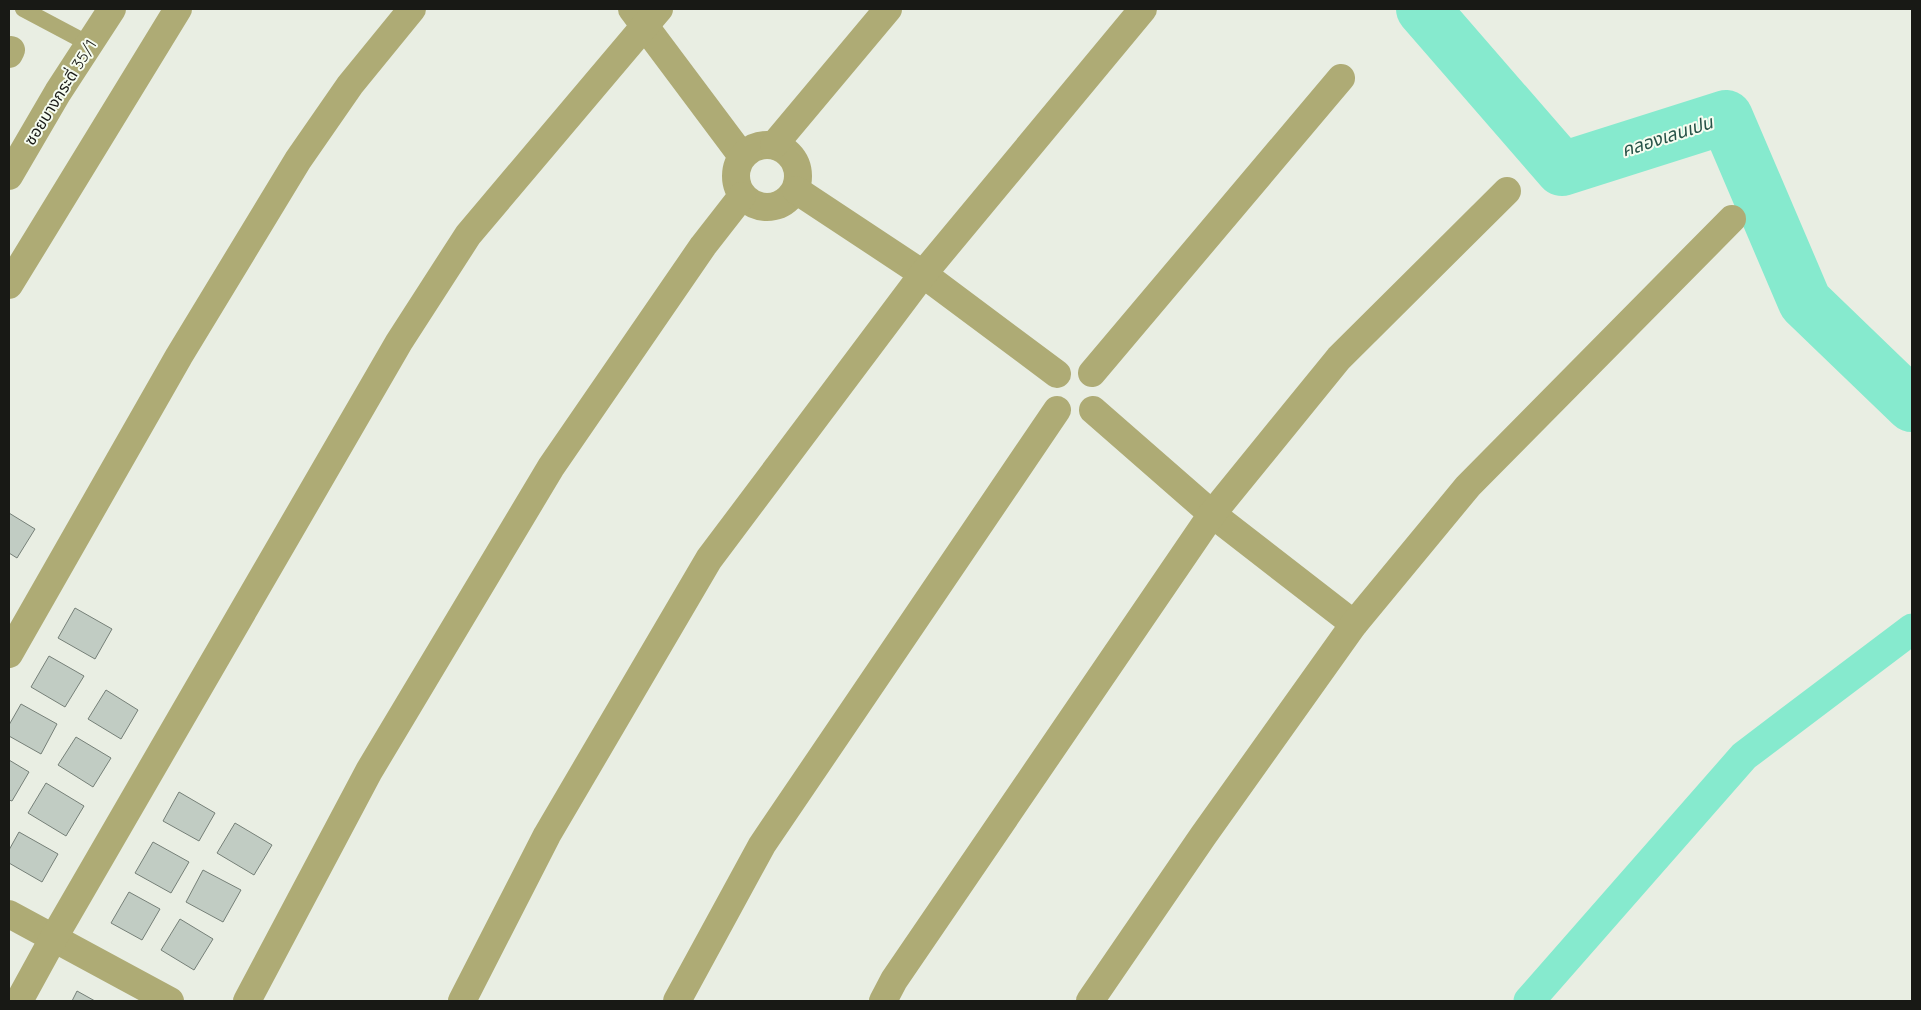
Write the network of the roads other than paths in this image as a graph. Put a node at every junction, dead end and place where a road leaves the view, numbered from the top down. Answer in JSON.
{"nodes":[{"id":1,"x":23,"y":9,"type":"edge"},
{"id":2,"x":112,"y":9,"type":"edge"},
{"id":3,"x":178,"y":9,"type":"edge"},
{"id":4,"x":412,"y":9,"type":"edge"},
{"id":5,"x":888,"y":9,"type":"edge"},
{"id":6,"x":1143,"y":9,"type":"edge"},
{"id":7,"x":646,"y":14,"type":"edge"},
{"id":8,"x":89,"y":44,"type":"junction"},
{"id":9,"x":1341,"y":78,"type":"dead end"},
{"id":10,"x":774,"y":145,"type":"junction"},
{"id":11,"x":742,"y":156,"type":"junction"},
{"id":12,"x":9,"y":176,"type":"edge"},
{"id":13,"x":796,"y":190,"type":"junction"},
{"id":14,"x":1507,"y":191,"type":"dead end"},
{"id":15,"x":742,"y":196,"type":"junction"},
{"id":16,"x":1732,"y":219,"type":"dead end"},
{"id":17,"x":923,"y":274,"type":"junction"},
{"id":18,"x":9,"y":285,"type":"edge"},
{"id":19,"x":1092,"y":373,"type":"junction"},
{"id":20,"x":1057,"y":374,"type":"junction"},
{"id":21,"x":1057,"y":410,"type":"junction"},
{"id":22,"x":1093,"y":410,"type":"junction"},
{"id":23,"x":1212,"y":514,"type":"junction"},
{"id":24,"x":1354,"y":624,"type":"junction"},
{"id":25,"x":9,"y":654,"type":"edge"},
{"id":26,"x":9,"y":914,"type":"edge"},
{"id":27,"x":53,"y":939,"type":"junction"},
{"id":28,"x":19,"y":1001,"type":"edge"},
{"id":29,"x":170,"y":1001,"type":"edge"},
{"id":30,"x":247,"y":1001,"type":"edge"},
{"id":31,"x":462,"y":1001,"type":"edge"},
{"id":32,"x":677,"y":1001,"type":"edge"},
{"id":33,"x":883,"y":1001,"type":"edge"},
{"id":34,"x":1090,"y":1001,"type":"edge"}],
"edges":[{"from":1,"to":8,"type":"lane"},
{"from":2,"to":8,"type":"street","name":"ซอยบางกระดี่ 35/1"},
{"from":3,"to":18,"type":"street"},
{"from":4,"to":25,"type":"street"},
{"from":5,"to":10,"type":"street"},
{"from":6,"to":17,"type":"street"},
{"from":7,"to":11,"type":"street"},
{"from":7,"to":27,"type":"street"},
{"from":8,"to":12,"type":"street","name":"ซอยบางกระดี่ 35/1"},
{"from":9,"to":19,"type":"street"},
{"from":10,"to":11,"type":"street"},
{"from":10,"to":13,"type":"street"},
{"from":11,"to":15,"type":"street"},
{"from":13,"to":15,"type":"street"},
{"from":13,"to":17,"type":"street"},
{"from":14,"to":23,"type":"street"},
{"from":15,"to":30,"type":"street"},
{"from":16,"to":24,"type":"street"},
{"from":17,"to":20,"type":"street"},
{"from":17,"to":31,"type":"street"},
{"from":19,"to":20,"type":"street"},
{"from":19,"to":22,"type":"street"},
{"from":20,"to":21,"type":"street"},
{"from":21,"to":22,"type":"street"},
{"from":21,"to":32,"type":"street"},
{"from":22,"to":23,"type":"street"},
{"from":23,"to":24,"type":"street"},
{"from":23,"to":33,"type":"street"},
{"from":24,"to":34,"type":"street"},
{"from":26,"to":27,"type":"street"},
{"from":27,"to":28,"type":"street"},
{"from":27,"to":29,"type":"street"}]}
